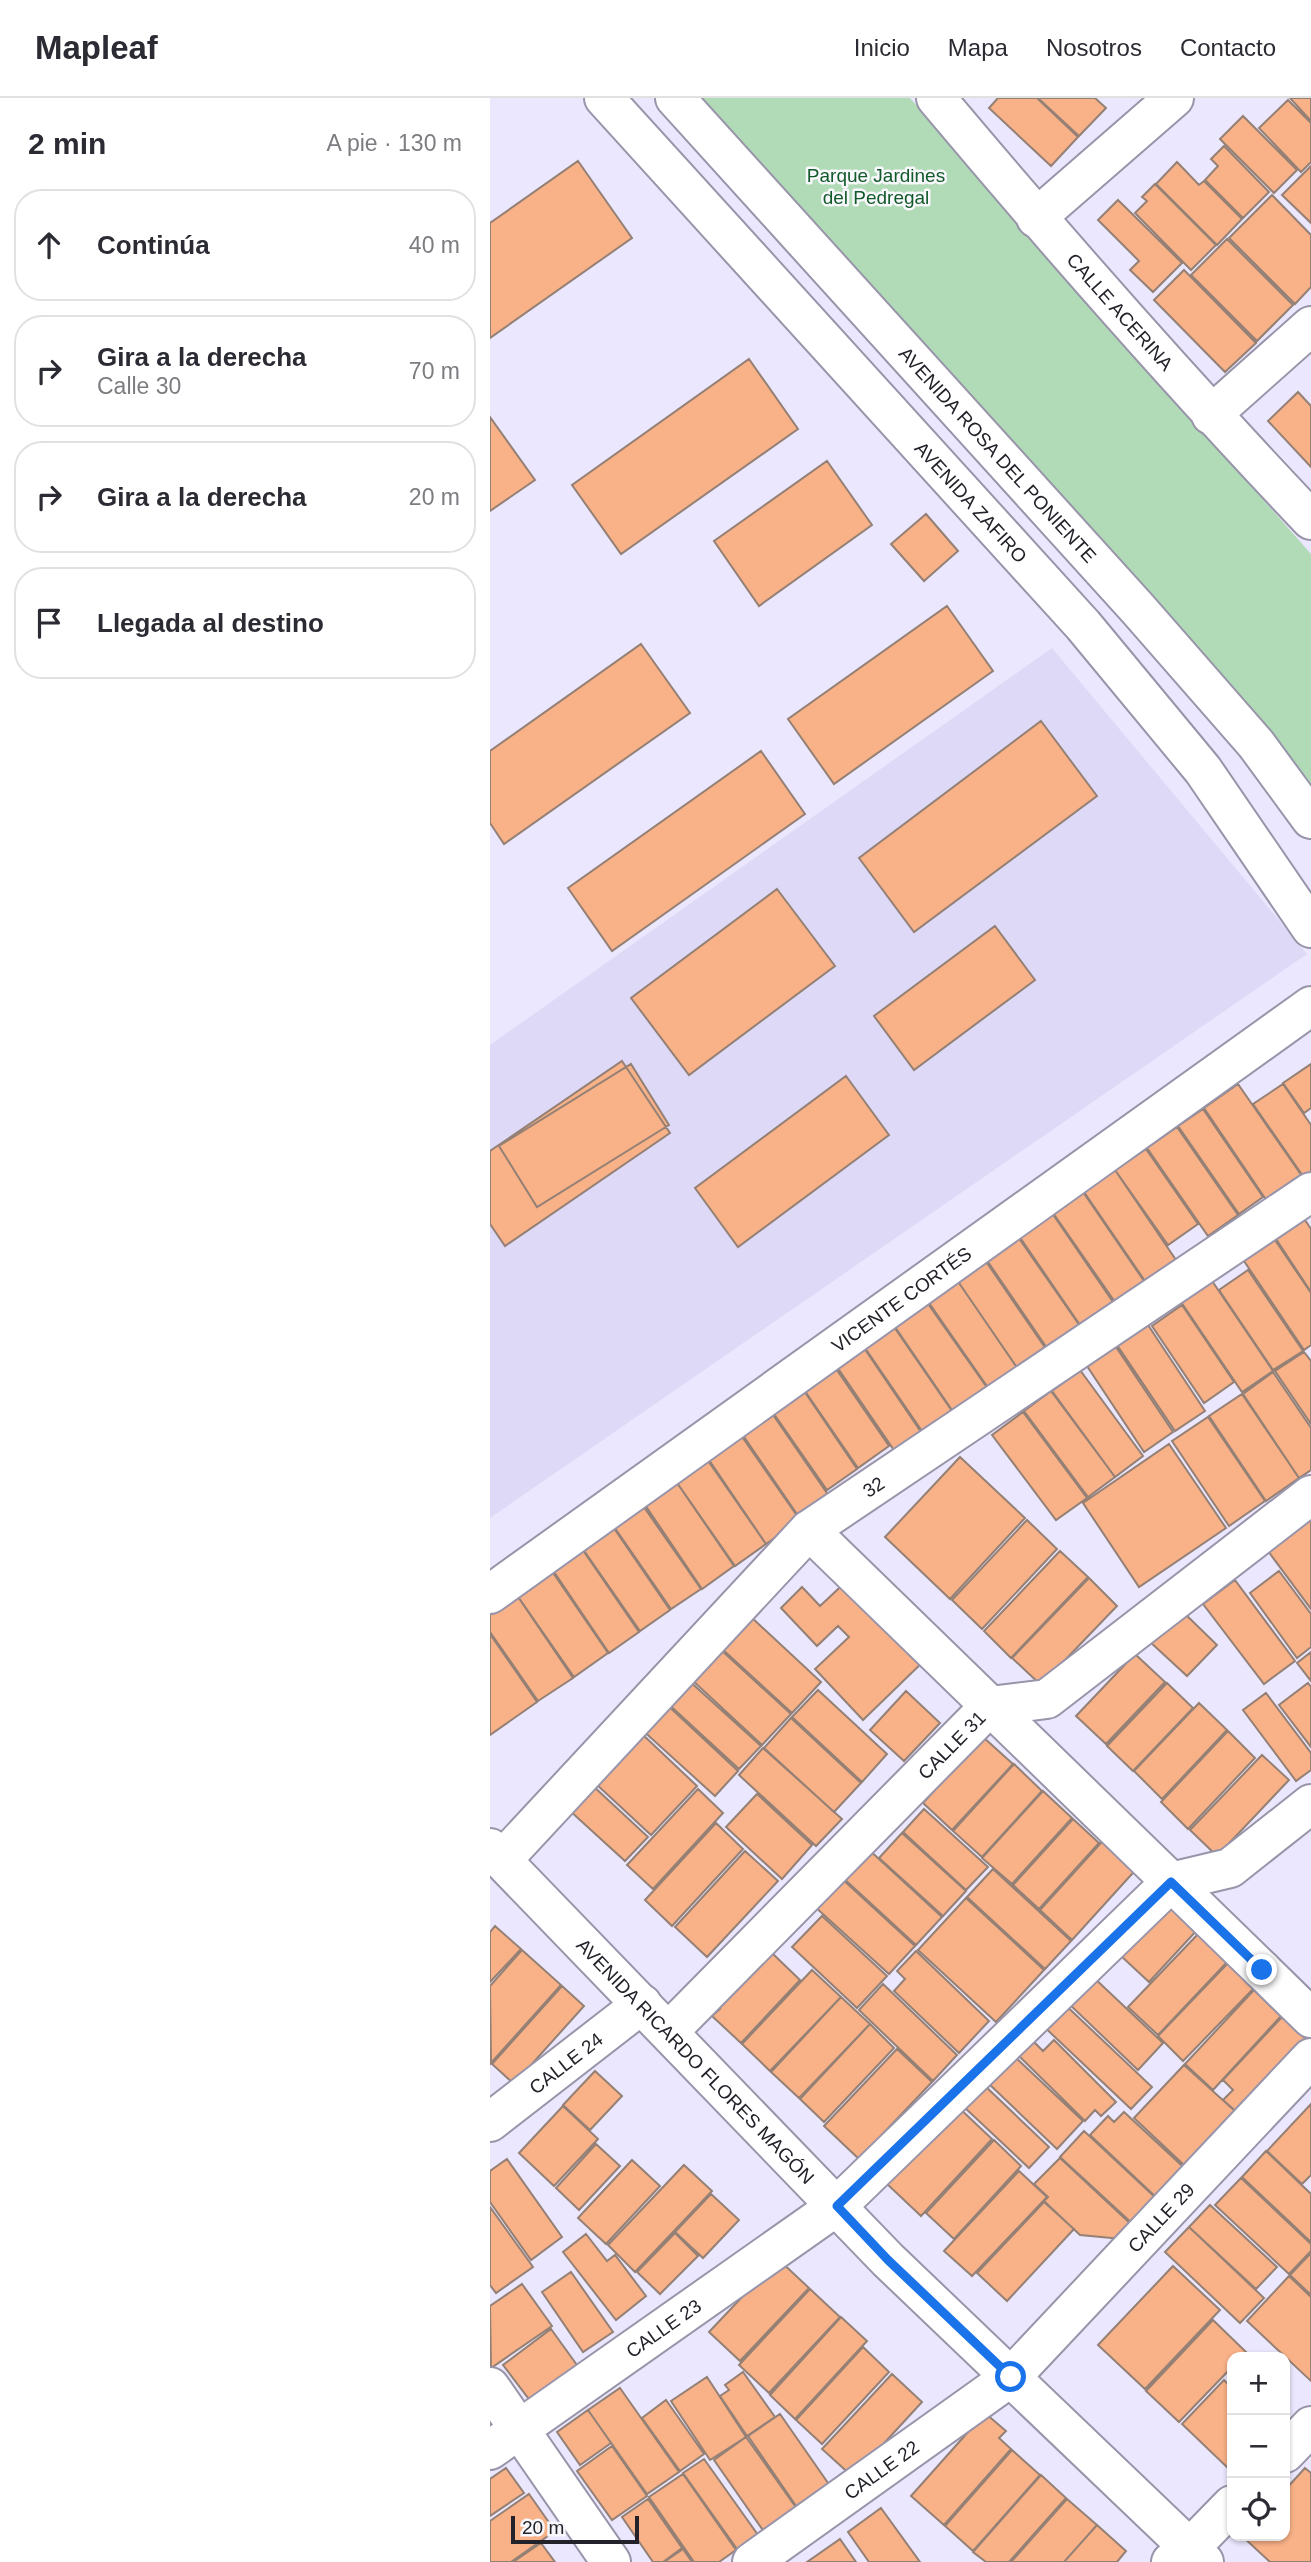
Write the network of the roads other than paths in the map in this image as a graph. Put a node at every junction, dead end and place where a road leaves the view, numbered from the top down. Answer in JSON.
{"nodes":[{"id":1,"x":658,"y":98,"type":"edge"},
{"id":2,"x":675,"y":98,"type":"edge"},
{"id":3,"x":936,"y":98,"type":"edge"},
{"id":4,"x":1174,"y":98,"type":"edge"},
{"id":5,"x":616,"y":111,"type":"edge"},
{"id":6,"x":1036,"y":218,"type":"junction"},
{"id":7,"x":1311,"y":326,"type":"edge"},
{"id":8,"x":1211,"y":415,"type":"junction"},
{"id":9,"x":1311,"y":520,"type":"edge"},
{"id":10,"x":1311,"y":819,"type":"edge"},
{"id":11,"x":1311,"y":928,"type":"edge"},
{"id":12,"x":1311,"y":1006,"type":"edge"},
{"id":13,"x":1311,"y":1192,"type":"edge"},
{"id":14,"x":1311,"y":1495,"type":"edge"},
{"id":15,"x":809,"y":1530,"type":"junction"},
{"id":16,"x":490,"y":1594,"type":"edge"},
{"id":17,"x":990,"y":1706,"type":"junction"},
{"id":18,"x":1311,"y":1804,"type":"edge"},
{"id":19,"x":497,"y":1853,"type":"edge"},
{"id":20,"x":1171,"y":1882,"type":"junction"},
{"id":21,"x":642,"y":2004,"type":"junction"},
{"id":22,"x":1311,"y":2018,"type":"edge"},
{"id":23,"x":668,"y":2031,"type":"junction"},
{"id":24,"x":1311,"y":2058,"type":"edge"},
{"id":25,"x":490,"y":2122,"type":"edge"},
{"id":26,"x":837,"y":2206,"type":"junction"},
{"id":27,"x":1011,"y":2377,"type":"junction"},
{"id":28,"x":490,"y":2388,"type":"edge"},
{"id":29,"x":1311,"y":2426,"type":"edge"},
{"id":30,"x":505,"y":2440,"type":"edge"},
{"id":31,"x":1290,"y":2448,"type":"edge"},
{"id":32,"x":1227,"y":2511,"type":"edge"},
{"id":33,"x":1188,"y":2557,"type":"edge"},
{"id":34,"x":611,"y":2562,"type":"edge"},
{"id":35,"x":752,"y":2562,"type":"edge"}],
"edges":[{"from":1,"to":5,"type":"street"},
{"from":2,"to":10,"type":"street","name":"AVENIDA ROSA DEL PONIENTE"},
{"from":3,"to":6,"type":"street","name":"CALLE ACERINA"},
{"from":4,"to":6,"type":"street"},
{"from":5,"to":11,"type":"street","name":"AVENIDA ZAFIRO"},
{"from":6,"to":8,"type":"street","name":"CALLE ACERINA"},
{"from":7,"to":8,"type":"street"},
{"from":8,"to":9,"type":"street","name":"CALLE ACERINA"},
{"from":12,"to":16,"type":"street","name":"VICENTE CORTÉS"},
{"from":13,"to":15,"type":"street","name":"32"},
{"from":14,"to":17,"type":"street","name":"CALLE 31"},
{"from":15,"to":17,"type":"street"},
{"from":15,"to":19,"type":"street","name":"32"},
{"from":17,"to":20,"type":"street"},
{"from":17,"to":23,"type":"street","name":"CALLE 31"},
{"from":18,"to":20,"type":"street"},
{"from":19,"to":21,"type":"street","name":"AVENIDA RICARDO FLORES MAGÓN"},
{"from":20,"to":22,"type":"street"},
{"from":20,"to":26,"type":"street","name":"CALLE 23"},
{"from":21,"to":23,"type":"street","name":"AVENIDA RICARDO FLORES MAGÓN"},
{"from":21,"to":25,"type":"street","name":"CALLE 24"},
{"from":23,"to":26,"type":"street","name":"AVENIDA RICARDO FLORES MAGÓN"},
{"from":24,"to":27,"type":"street","name":"CALLE 29"},
{"from":26,"to":27,"type":"street","name":"AVENIDA RICARDO FLORES MAGÓN"},
{"from":26,"to":30,"type":"street","name":"CALLE 23"},
{"from":27,"to":33,"type":"street","name":"AVENIDA RICARDO FLORES MAGÓN"},
{"from":27,"to":35,"type":"street","name":"CALLE 22"},
{"from":28,"to":30,"type":"street"},
{"from":29,"to":31,"type":"street"},
{"from":30,"to":34,"type":"street"},
{"from":32,"to":33,"type":"street"}]}
